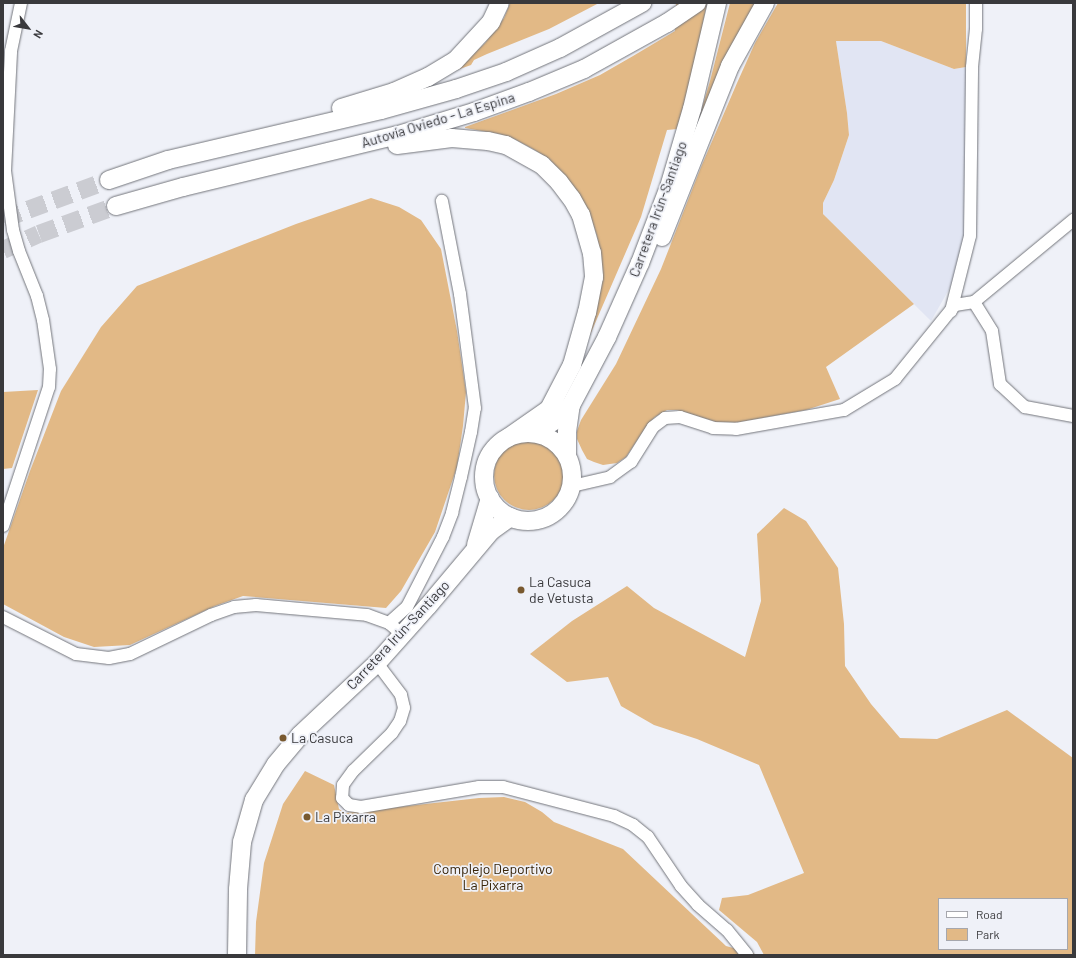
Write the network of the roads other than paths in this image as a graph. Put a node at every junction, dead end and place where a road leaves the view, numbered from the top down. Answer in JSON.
{"nodes":[{"id":1,"x":21,"y":3,"type":"edge"},
{"id":2,"x":500,"y":3,"type":"edge"},
{"id":3,"x":642,"y":3,"type":"edge"},
{"id":4,"x":697,"y":3,"type":"edge"},
{"id":5,"x":717,"y":3,"type":"edge"},
{"id":6,"x":765,"y":3,"type":"edge"},
{"id":7,"x":976,"y":3,"type":"edge"},
{"id":8,"x":168,"y":160,"type":"junction"},
{"id":9,"x":250,"y":170,"type":"junction"},
{"id":10,"x":109,"y":180,"type":"tunnel mouth"},
{"id":11,"x":442,"y":201,"type":"dead end"},
{"id":12,"x":116,"y":206,"type":"tunnel mouth"},
{"id":13,"x":1073,"y":220,"type":"edge"},
{"id":14,"x":974,"y":302,"type":"junction"},
{"id":15,"x":951,"y":310,"type":"junction"},
{"id":16,"x":607,"y":337,"type":"junction"},
{"id":17,"x":571,"y":405,"type":"junction"},
{"id":18,"x":1073,"y":416,"type":"edge"},
{"id":19,"x":536,"y":433,"type":"junction"},
{"id":20,"x":509,"y":437,"type":"junction"},
{"id":21,"x":567,"y":455,"type":"junction"},
{"id":22,"x":572,"y":486,"type":"junction"},
{"id":23,"x":490,"y":498,"type":"junction"},
{"id":24,"x":510,"y":517,"type":"junction"},
{"id":25,"x":3,"y":526,"type":"edge"},
{"id":26,"x":473,"y":551,"type":"junction"},
{"id":27,"x":3,"y":617,"type":"edge"},
{"id":28,"x":388,"y":622,"type":"junction"},
{"id":29,"x":403,"y":635,"type":"junction"},
{"id":30,"x":377,"y":663,"type":"junction"},
{"id":31,"x":237,"y":955,"type":"edge"},
{"id":32,"x":747,"y":955,"type":"edge"}],
"edges":[{"from":1,"to":25,"type":"street"},
{"from":2,"to":8,"type":"highway"},
{"from":3,"to":8,"type":"highway","name":"Autovía Oviedo - La Espina"},
{"from":4,"to":9,"type":"highway","name":"Autovía Oviedo - La Espina"},
{"from":5,"to":16,"type":"highway","name":"Carretera Irún-Santiago"},
{"from":6,"to":16,"type":"highway"},
{"from":7,"to":15,"type":"street"},
{"from":8,"to":10,"type":"highway","name":"Autovía Oviedo - La Espina"},
{"from":9,"to":12,"type":"highway","name":"Autovía Oviedo - La Espina"},
{"from":9,"to":20,"type":"highway"},
{"from":11,"to":28,"type":"street"},
{"from":13,"to":14,"type":"street"},
{"from":14,"to":15,"type":"street"},
{"from":14,"to":18,"type":"street"},
{"from":15,"to":22,"type":"street"},
{"from":16,"to":17,"type":"highway","name":"Carretera Irún-Santiago"},
{"from":17,"to":19,"type":"highway","name":"Carretera Irún-Santiago"},
{"from":17,"to":21,"type":"highway","name":"Carretera Irún-Santiago"},
{"from":19,"to":20,"type":"highway"},
{"from":19,"to":21,"type":"highway"},
{"from":20,"to":23,"type":"highway"},
{"from":21,"to":22,"type":"highway"},
{"from":22,"to":24,"type":"highway"},
{"from":23,"to":24,"type":"highway"},
{"from":23,"to":26,"type":"highway","name":"Carretera Irún-Santiago"},
{"from":24,"to":26,"type":"highway","name":"Carretera Irún-Santiago"},
{"from":26,"to":29,"type":"highway","name":"Carretera Irún-Santiago"},
{"from":27,"to":28,"type":"street"},
{"from":28,"to":29,"type":"street"},
{"from":29,"to":30,"type":"highway","name":"Carretera Irún-Santiago"},
{"from":30,"to":31,"type":"highway","name":"Carretera Irún-Santiago"},
{"from":30,"to":32,"type":"street"}]}
